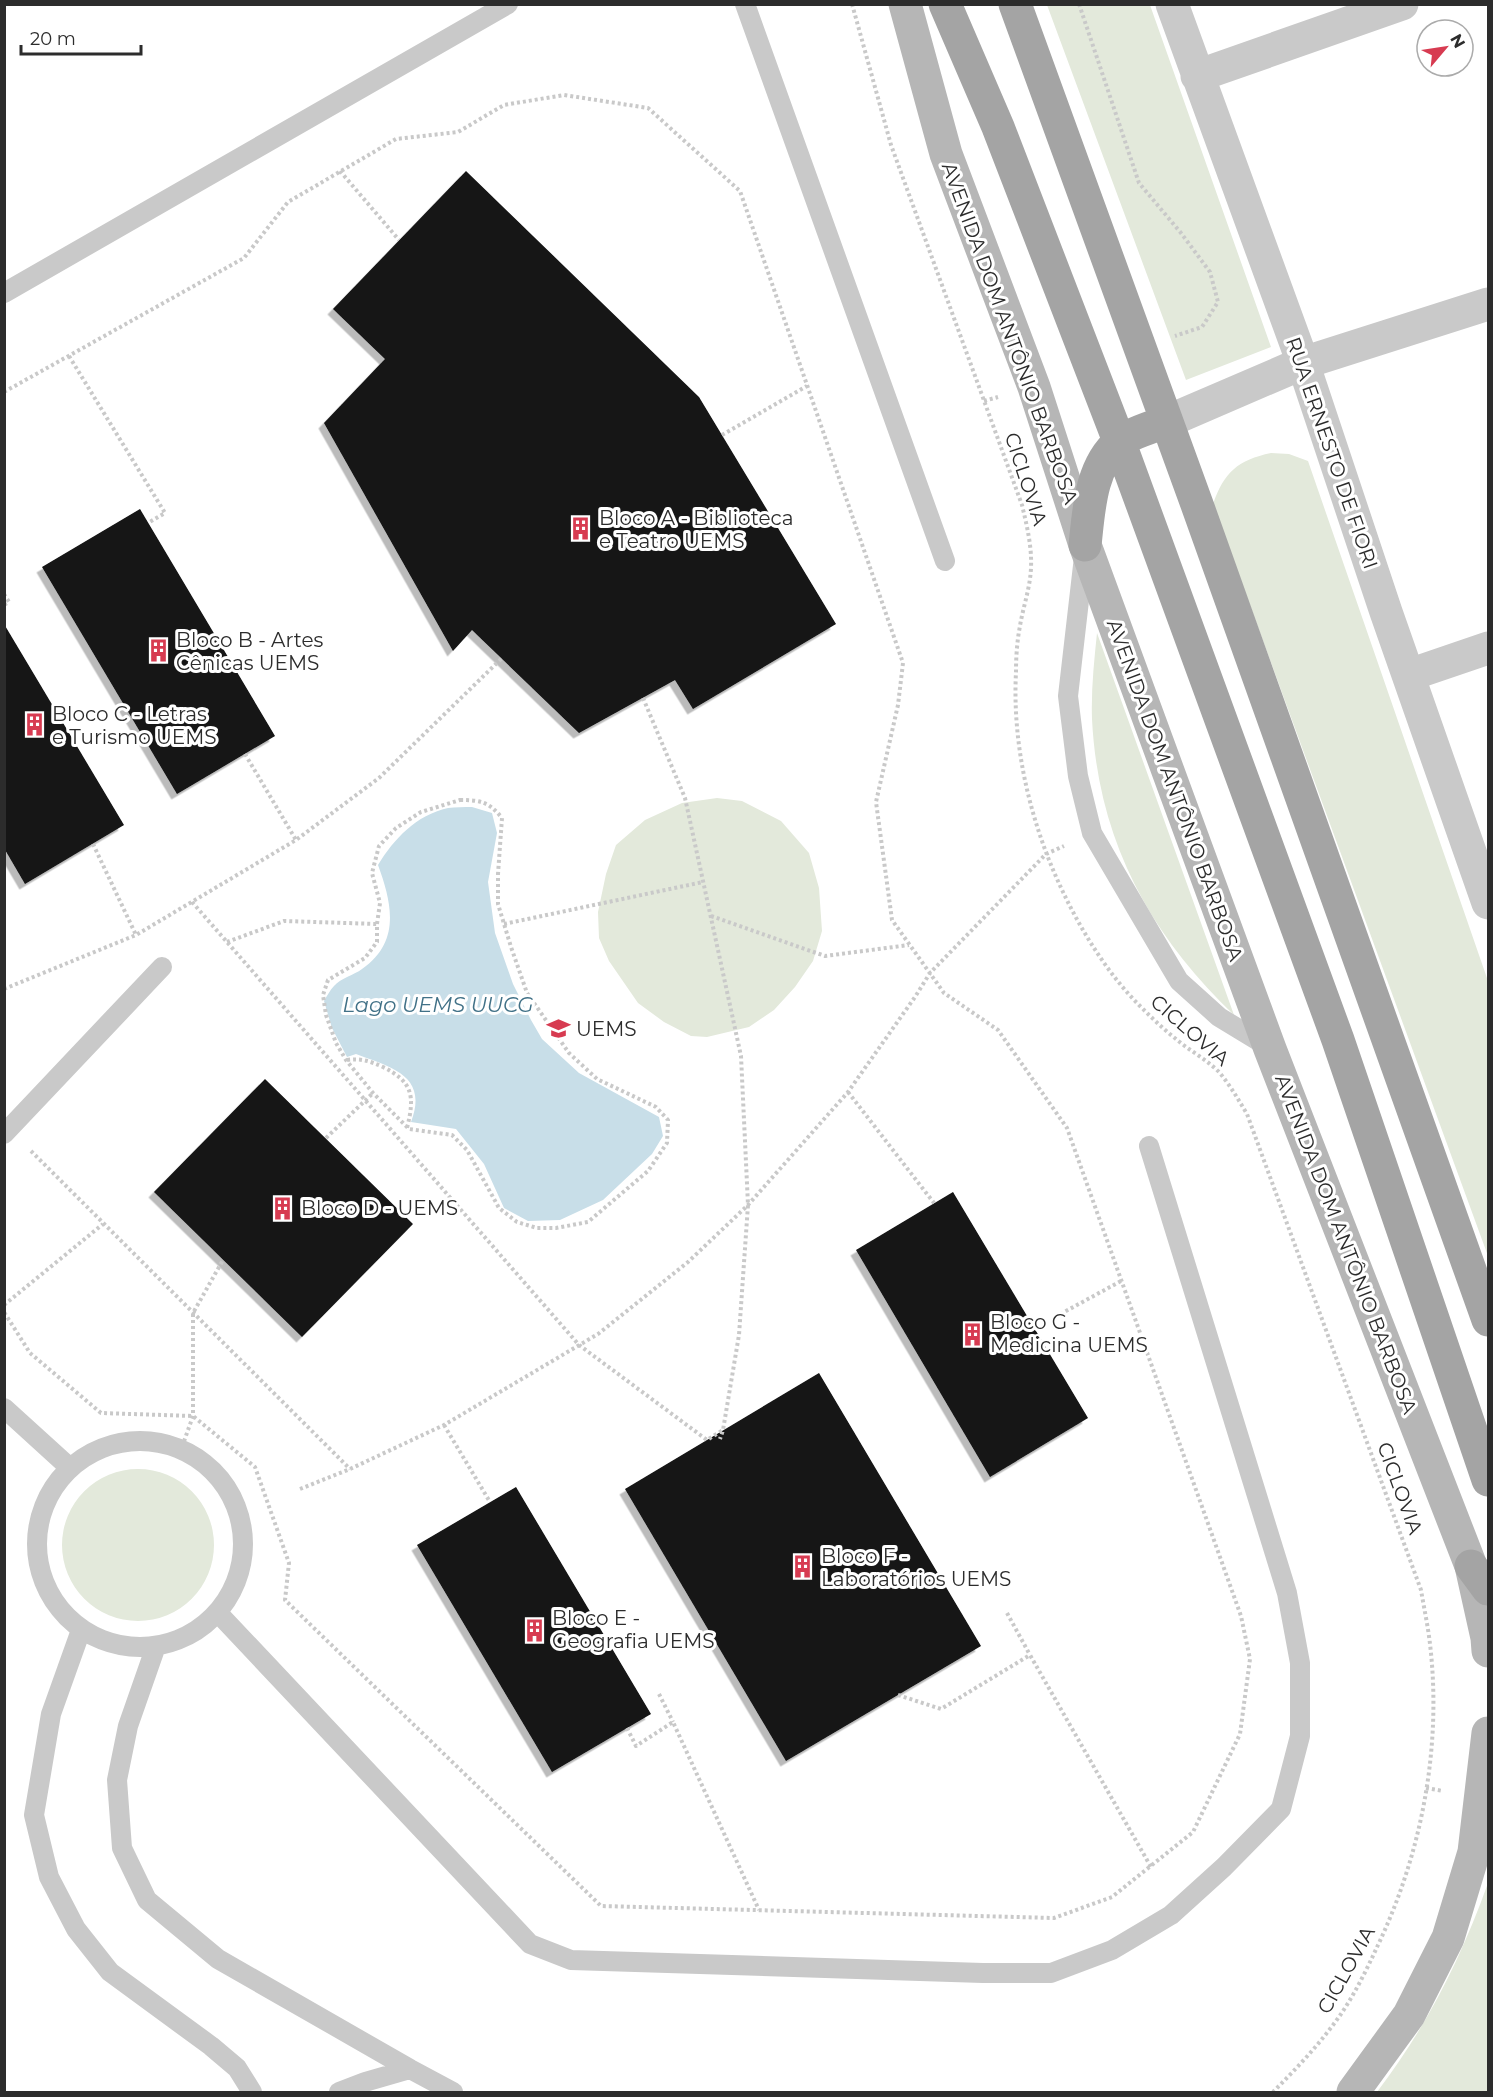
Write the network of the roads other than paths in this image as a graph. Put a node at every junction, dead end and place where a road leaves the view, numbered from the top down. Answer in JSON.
{"nodes":[{"id":1,"x":508,"y":4,"type":"edge"},
{"id":2,"x":745,"y":4,"type":"edge"},
{"id":3,"x":905,"y":4,"type":"edge"},
{"id":4,"x":945,"y":4,"type":"edge"},
{"id":5,"x":1015,"y":4,"type":"edge"},
{"id":6,"x":1172,"y":4,"type":"edge"},
{"id":7,"x":1402,"y":4,"type":"edge"},
{"id":8,"x":1197,"y":76,"type":"junction"},
{"id":9,"x":4,"y":293,"type":"edge"},
{"id":10,"x":1488,"y":304,"type":"edge"},
{"id":11,"x":1303,"y":363,"type":"junction"},
{"id":12,"x":1166,"y":422,"type":"junction"},
{"id":13,"x":1119,"y":441,"type":"junction"},
{"id":14,"x":1085,"y":545,"type":"junction"},
{"id":15,"x":945,"y":561,"type":"dead end"},
{"id":16,"x":1488,"y":648,"type":"edge"},
{"id":17,"x":1409,"y":675,"type":"junction"},
{"id":18,"x":1488,"y":903,"type":"edge"},
{"id":19,"x":162,"y":967,"type":"dead end"},
{"id":20,"x":1270,"y":1048,"type":"junction"},
{"id":21,"x":7,"y":1131,"type":"edge"},
{"id":22,"x":1149,"y":1146,"type":"dead end"},
{"id":23,"x":1488,"y":1320,"type":"edge"},
{"id":24,"x":4,"y":1408,"type":"edge"},
{"id":25,"x":69,"y":1467,"type":"junction"},
{"id":26,"x":1488,"y":1480,"type":"edge"},
{"id":27,"x":1480,"y":1577,"type":"edge"},
{"id":28,"x":219,"y":1614,"type":"junction"},
{"id":29,"x":81,"y":1630,"type":"junction"},
{"id":30,"x":156,"y":1646,"type":"junction"},
{"id":31,"x":1488,"y":1651,"type":"edge"},
{"id":32,"x":1488,"y":1733,"type":"edge"},
{"id":33,"x":410,"y":2069,"type":"junction"},
{"id":34,"x":252,"y":2092,"type":"edge"},
{"id":35,"x":339,"y":2092,"type":"edge"},
{"id":36,"x":453,"y":2092,"type":"edge"},
{"id":37,"x":1353,"y":2092,"type":"edge"}],
"edges":[{"from":1,"to":9,"type":"lane"},
{"from":2,"to":15,"type":"lane"},
{"from":3,"to":14,"type":"main road","name":"AVENIDA DOM ANTÔNIO BARBOSA"},
{"from":4,"to":13,"type":"main road"},
{"from":5,"to":12,"type":"main road"},
{"from":6,"to":8,"type":"street","name":"RUA ERNESTO DE FIORI"},
{"from":7,"to":8,"type":"street"},
{"from":8,"to":11,"type":"street","name":"RUA ERNESTO DE FIORI"},
{"from":10,"to":11,"type":"street"},
{"from":11,"to":12,"type":"street"},
{"from":11,"to":17,"type":"street","name":"RUA ERNESTO DE FIORI"},
{"from":12,"to":13,"type":"main road"},
{"from":12,"to":23,"type":"main road"},
{"from":13,"to":14,"type":"main road"},
{"from":13,"to":26,"type":"main road"},
{"from":14,"to":20,"type":"main road","name":"AVENIDA DOM ANTÔNIO BARBOSA"},
{"from":14,"to":20,"type":"lane"},
{"from":16,"to":17,"type":"street"},
{"from":17,"to":18,"type":"street","name":"RUA ERNESTO DE FIORI"},
{"from":19,"to":21,"type":"lane"},
{"from":20,"to":27,"type":"main road","name":"AVENIDA DOM ANTÔNIO BARBOSA"},
{"from":22,"to":28,"type":"lane"},
{"from":24,"to":25,"type":"lane"},
{"from":25,"to":28,"type":"lane"},
{"from":25,"to":29,"type":"lane"},
{"from":27,"to":31,"type":"main road","name":"AVENIDA DOM ANTÔNIO BARBOSA"},
{"from":28,"to":30,"type":"lane"},
{"from":29,"to":30,"type":"lane"},
{"from":29,"to":34,"type":"lane"},
{"from":30,"to":33,"type":"lane"},
{"from":32,"to":37,"type":"main road"},
{"from":33,"to":35,"type":"lane"},
{"from":33,"to":36,"type":"lane"}]}
